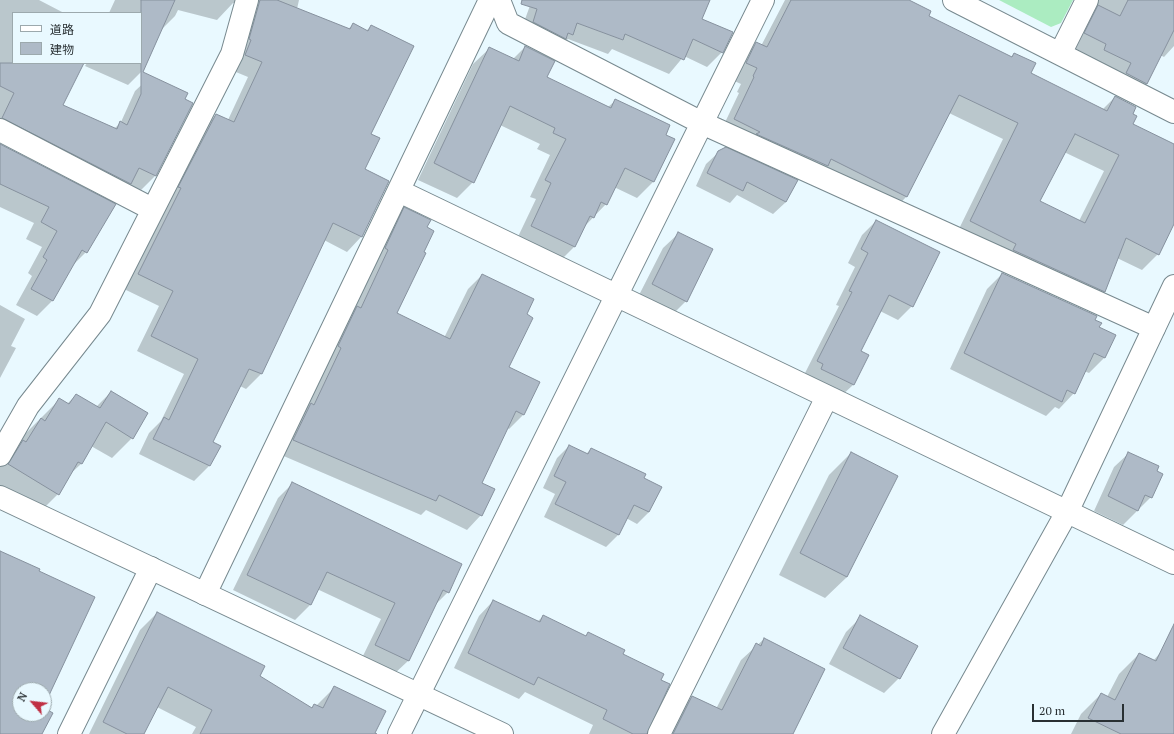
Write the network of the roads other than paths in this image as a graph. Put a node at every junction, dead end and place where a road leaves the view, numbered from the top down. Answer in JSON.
{"nodes":[{"id":1,"x":247,"y":0,"type":"edge"},
{"id":2,"x":490,"y":0,"type":"edge"},
{"id":3,"x":499,"y":0,"type":"edge"},
{"id":4,"x":516,"y":0,"type":"edge"},
{"id":5,"x":763,"y":0,"type":"edge"},
{"id":6,"x":954,"y":0,"type":"edge"},
{"id":7,"x":1087,"y":0,"type":"edge"},
{"id":8,"x":508,"y":23,"type":"junction"},
{"id":9,"x":1060,"y":54,"type":"junction"},
{"id":10,"x":1174,"y":112,"type":"edge"},
{"id":11,"x":702,"y":123,"type":"junction"},
{"id":12,"x":0,"y":130,"type":"edge"},
{"id":13,"x":398,"y":192,"type":"junction"},
{"id":14,"x":152,"y":209,"type":"junction"},
{"id":15,"x":1174,"y":286,"type":"edge"},
{"id":16,"x":616,"y":296,"type":"junction"},
{"id":17,"x":1154,"y":328,"type":"junction"},
{"id":18,"x":827,"y":397,"type":"junction"},
{"id":19,"x":0,"y":455,"type":"edge"},
{"id":20,"x":0,"y":497,"type":"edge"},
{"id":21,"x":1067,"y":512,"type":"junction"},
{"id":22,"x":1174,"y":563,"type":"edge"},
{"id":23,"x":151,"y":568,"type":"junction"},
{"id":24,"x":205,"y":594,"type":"junction"},
{"id":25,"x":419,"y":694,"type":"junction"},
{"id":26,"x":69,"y":734,"type":"edge"},
{"id":27,"x":399,"y":734,"type":"edge"},
{"id":28,"x":502,"y":734,"type":"edge"},
{"id":29,"x":659,"y":734,"type":"edge"},
{"id":30,"x":943,"y":734,"type":"edge"}],
"edges":[{"from":1,"to":14,"type":"street"},
{"from":2,"to":13,"type":"street"},
{"from":3,"to":8,"type":"street"},
{"from":4,"to":8,"type":"street"},
{"from":5,"to":11,"type":"street"},
{"from":6,"to":9,"type":"street"},
{"from":7,"to":9,"type":"street"},
{"from":8,"to":11,"type":"street"},
{"from":9,"to":10,"type":"street"},
{"from":11,"to":16,"type":"street"},
{"from":11,"to":17,"type":"street"},
{"from":12,"to":14,"type":"street"},
{"from":13,"to":16,"type":"street"},
{"from":13,"to":24,"type":"street"},
{"from":14,"to":19,"type":"street"},
{"from":15,"to":17,"type":"street"},
{"from":16,"to":18,"type":"street"},
{"from":16,"to":25,"type":"street"},
{"from":17,"to":21,"type":"street"},
{"from":18,"to":21,"type":"street"},
{"from":18,"to":29,"type":"street"},
{"from":20,"to":23,"type":"street"},
{"from":21,"to":22,"type":"street"},
{"from":21,"to":30,"type":"street"},
{"from":23,"to":24,"type":"street"},
{"from":23,"to":26,"type":"street"},
{"from":24,"to":25,"type":"street"},
{"from":25,"to":27,"type":"street"},
{"from":25,"to":28,"type":"street"}]}
